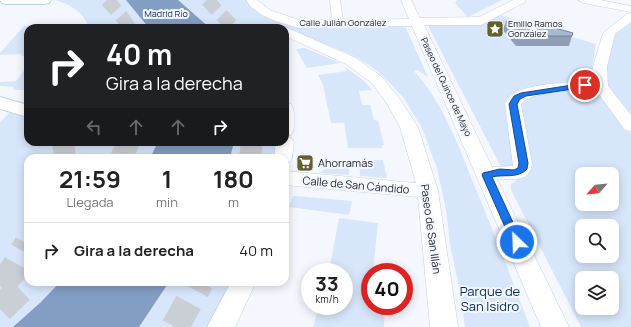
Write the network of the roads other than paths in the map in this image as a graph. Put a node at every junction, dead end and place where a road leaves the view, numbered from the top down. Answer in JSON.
{"nodes":[{"id":1,"x":6,"y":0,"type":"edge"},
{"id":2,"x":45,"y":0,"type":"edge"},
{"id":3,"x":251,"y":0,"type":"edge"},
{"id":4,"x":335,"y":0,"type":"edge"},
{"id":5,"x":406,"y":0,"type":"edge"},
{"id":6,"x":521,"y":0,"type":"edge"},
{"id":7,"x":583,"y":0,"type":"edge"},
{"id":8,"x":631,"y":9,"type":"edge"},
{"id":9,"x":631,"y":16,"type":"edge"},
{"id":10,"x":417,"y":23,"type":"junction"},
{"id":11,"x":338,"y":24,"type":"junction"},
{"id":12,"x":289,"y":33,"type":"edge"},
{"id":13,"x":600,"y":86,"type":"junction"},
{"id":14,"x":0,"y":103,"type":"edge"},
{"id":15,"x":24,"y":109,"type":"edge"},
{"id":16,"x":631,"y":126,"type":"edge"},
{"id":17,"x":486,"y":175,"type":"junction"},
{"id":18,"x":289,"y":178,"type":"edge"},
{"id":19,"x":428,"y":191,"type":"junction"},
{"id":20,"x":242,"y":286,"type":"edge"},
{"id":21,"x":221,"y":327,"type":"edge"},
{"id":22,"x":444,"y":327,"type":"edge"},
{"id":23,"x":555,"y":327,"type":"edge"}],
"edges":[{"from":1,"to":2,"type":"main road"},
{"from":3,"to":11,"type":"street","name":"Calle Julián González"},
{"from":4,"to":11,"type":"street"},
{"from":5,"to":10,"type":"street","name":"Paseo del Quince de Mayo"},
{"from":6,"to":10,"type":"street","name":"Calle Julián González"},
{"from":7,"to":8,"type":"street"},
{"from":9,"to":13,"type":"street"},
{"from":10,"to":11,"type":"street","name":"Calle Julián González"},
{"from":10,"to":17,"type":"street","name":"Paseo del Quince de Mayo"},
{"from":12,"to":19,"type":"street","name":"Paseo de San Illán"},
{"from":13,"to":16,"type":"street"},
{"from":13,"to":17,"type":"street"},
{"from":14,"to":15,"type":"main road"},
{"from":17,"to":23,"type":"street","name":"Paseo del Quince de Mayo"},
{"from":18,"to":19,"type":"street","name":"Calle de San Cándido"},
{"from":19,"to":22,"type":"street","name":"Paseo de San Illán"},
{"from":20,"to":21,"type":"street"}]}
